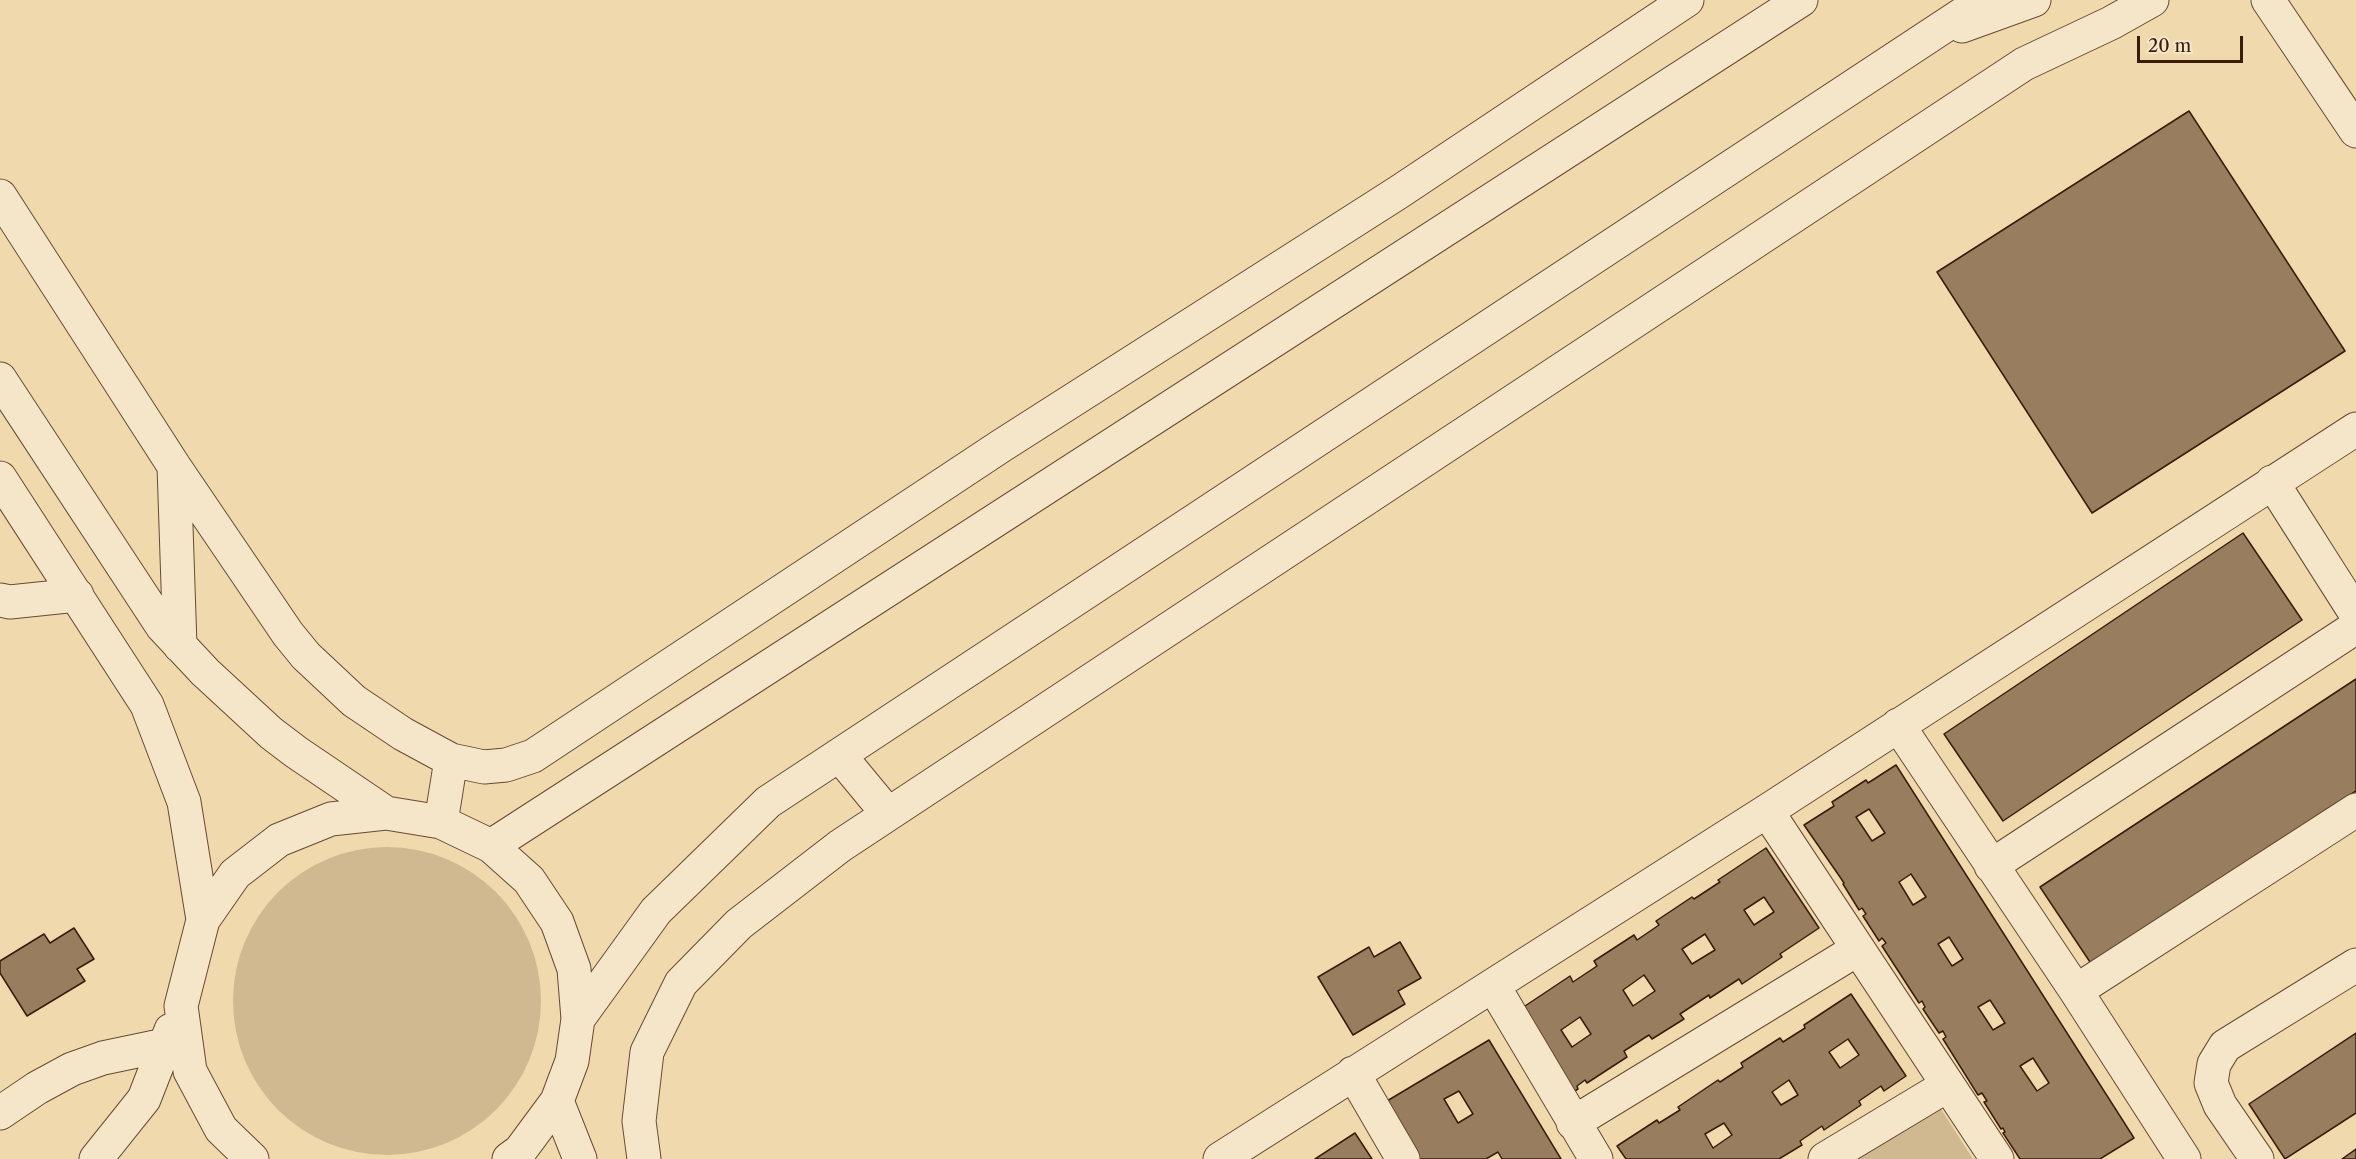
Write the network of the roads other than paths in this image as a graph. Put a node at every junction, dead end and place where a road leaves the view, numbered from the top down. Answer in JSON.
{"nodes":[{"id":1,"x":1687,"y":0,"type":"edge"},
{"id":2,"x":1801,"y":0,"type":"edge"},
{"id":3,"x":1984,"y":0,"type":"edge"},
{"id":4,"x":2034,"y":0,"type":"edge"},
{"id":5,"x":2152,"y":0,"type":"edge"},
{"id":6,"x":2268,"y":0,"type":"edge"},
{"id":7,"x":1923,"y":40,"type":"junction"},
{"id":8,"x":2356,"y":131,"type":"edge"},
{"id":9,"x":0,"y":196,"type":"edge"},
{"id":10,"x":0,"y":379,"type":"edge"},
{"id":11,"x":2356,"y":429,"type":"edge"},
{"id":12,"x":174,"y":466,"type":"junction"},
{"id":13,"x":0,"y":478,"type":"edge"},
{"id":14,"x":2272,"y":482,"type":"junction"},
{"id":15,"x":77,"y":595,"type":"junction"},
{"id":16,"x":0,"y":600,"type":"edge"},
{"id":17,"x":2356,"y":614,"type":"edge"},
{"id":18,"x":2356,"y":627,"type":"edge"},
{"id":19,"x":180,"y":646,"type":"junction"},
{"id":20,"x":1898,"y":725,"type":"junction"},
{"id":21,"x":840,"y":756,"type":"junction"},
{"id":22,"x":451,"y":760,"type":"junction"},
{"id":23,"x":2356,"y":810,"type":"edge"},
{"id":24,"x":1767,"y":811,"type":"junction"},
{"id":25,"x":386,"y":813,"type":"junction"},
{"id":26,"x":888,"y":814,"type":"junction"},
{"id":27,"x":441,"y":822,"type":"junction"},
{"id":28,"x":491,"y":846,"type":"junction"},
{"id":29,"x":1990,"y":866,"type":"junction"},
{"id":30,"x":203,"y":920,"type":"junction"},
{"id":31,"x":1858,"y":949,"type":"junction"},
{"id":32,"x":2356,"y":965,"type":"edge"},
{"id":33,"x":1494,"y":987,"type":"junction"},
{"id":34,"x":2076,"y":991,"type":"junction"},
{"id":35,"x":181,"y":1006,"type":"junction"},
{"id":36,"x":578,"y":1019,"type":"junction"},
{"id":37,"x":165,"y":1045,"type":"junction"},
{"id":38,"x":1353,"y":1073,"type":"junction"},
{"id":39,"x":1947,"y":1084,"type":"junction"},
{"id":40,"x":557,"y":1101,"type":"junction"},
{"id":41,"x":0,"y":1113,"type":"edge"},
{"id":42,"x":1573,"y":1123,"type":"junction"},
{"id":43,"x":2175,"y":1156,"type":"edge"},
{"id":44,"x":96,"y":1159,"type":"edge"},
{"id":45,"x":252,"y":1159,"type":"edge"},
{"id":46,"x":509,"y":1159,"type":"edge"},
{"id":47,"x":580,"y":1159,"type":"edge"},
{"id":48,"x":644,"y":1159,"type":"edge"},
{"id":49,"x":1220,"y":1159,"type":"edge"},
{"id":50,"x":1403,"y":1159,"type":"edge"},
{"id":51,"x":1596,"y":1159,"type":"edge"},
{"id":52,"x":1825,"y":1159,"type":"edge"},
{"id":53,"x":1997,"y":1159,"type":"edge"},
{"id":54,"x":2257,"y":1159,"type":"edge"}],
"edges":[{"from":1,"to":22,"type":"street"},
{"from":2,"to":28,"type":"street"},
{"from":3,"to":7,"type":"street"},
{"from":4,"to":7,"type":"street"},
{"from":5,"to":26,"type":"street"},
{"from":6,"to":8,"type":"street"},
{"from":7,"to":21,"type":"street"},
{"from":9,"to":12,"type":"street"},
{"from":10,"to":19,"type":"street"},
{"from":11,"to":14,"type":"street"},
{"from":12,"to":19,"type":"street"},
{"from":12,"to":22,"type":"street"},
{"from":13,"to":15,"type":"street"},
{"from":14,"to":17,"type":"street"},
{"from":14,"to":20,"type":"street"},
{"from":15,"to":16,"type":"street"},
{"from":15,"to":30,"type":"street"},
{"from":18,"to":29,"type":"street"},
{"from":19,"to":25,"type":"street"},
{"from":20,"to":24,"type":"street"},
{"from":20,"to":29,"type":"street"},
{"from":21,"to":26,"type":"street"},
{"from":21,"to":36,"type":"street"},
{"from":22,"to":27,"type":"street"},
{"from":23,"to":34,"type":"street"},
{"from":24,"to":31,"type":"street"},
{"from":24,"to":33,"type":"street"},
{"from":25,"to":27,"type":"street"},
{"from":25,"to":30,"type":"street"},
{"from":26,"to":48,"type":"street"},
{"from":27,"to":28,"type":"street"},
{"from":28,"to":36,"type":"street"},
{"from":29,"to":34,"type":"street"},
{"from":30,"to":35,"type":"street"},
{"from":31,"to":39,"type":"street"},
{"from":31,"to":42,"type":"street"},
{"from":32,"to":54,"type":"street"},
{"from":33,"to":38,"type":"street"},
{"from":33,"to":42,"type":"street"},
{"from":34,"to":43,"type":"street"},
{"from":35,"to":37,"type":"street"},
{"from":35,"to":45,"type":"street"},
{"from":36,"to":40,"type":"street"},
{"from":37,"to":41,"type":"street"},
{"from":37,"to":44,"type":"street"},
{"from":38,"to":49,"type":"street"},
{"from":38,"to":50,"type":"street"},
{"from":39,"to":52,"type":"street"},
{"from":39,"to":53,"type":"street"},
{"from":40,"to":46,"type":"street"},
{"from":40,"to":47,"type":"street"},
{"from":42,"to":51,"type":"street"}]}
